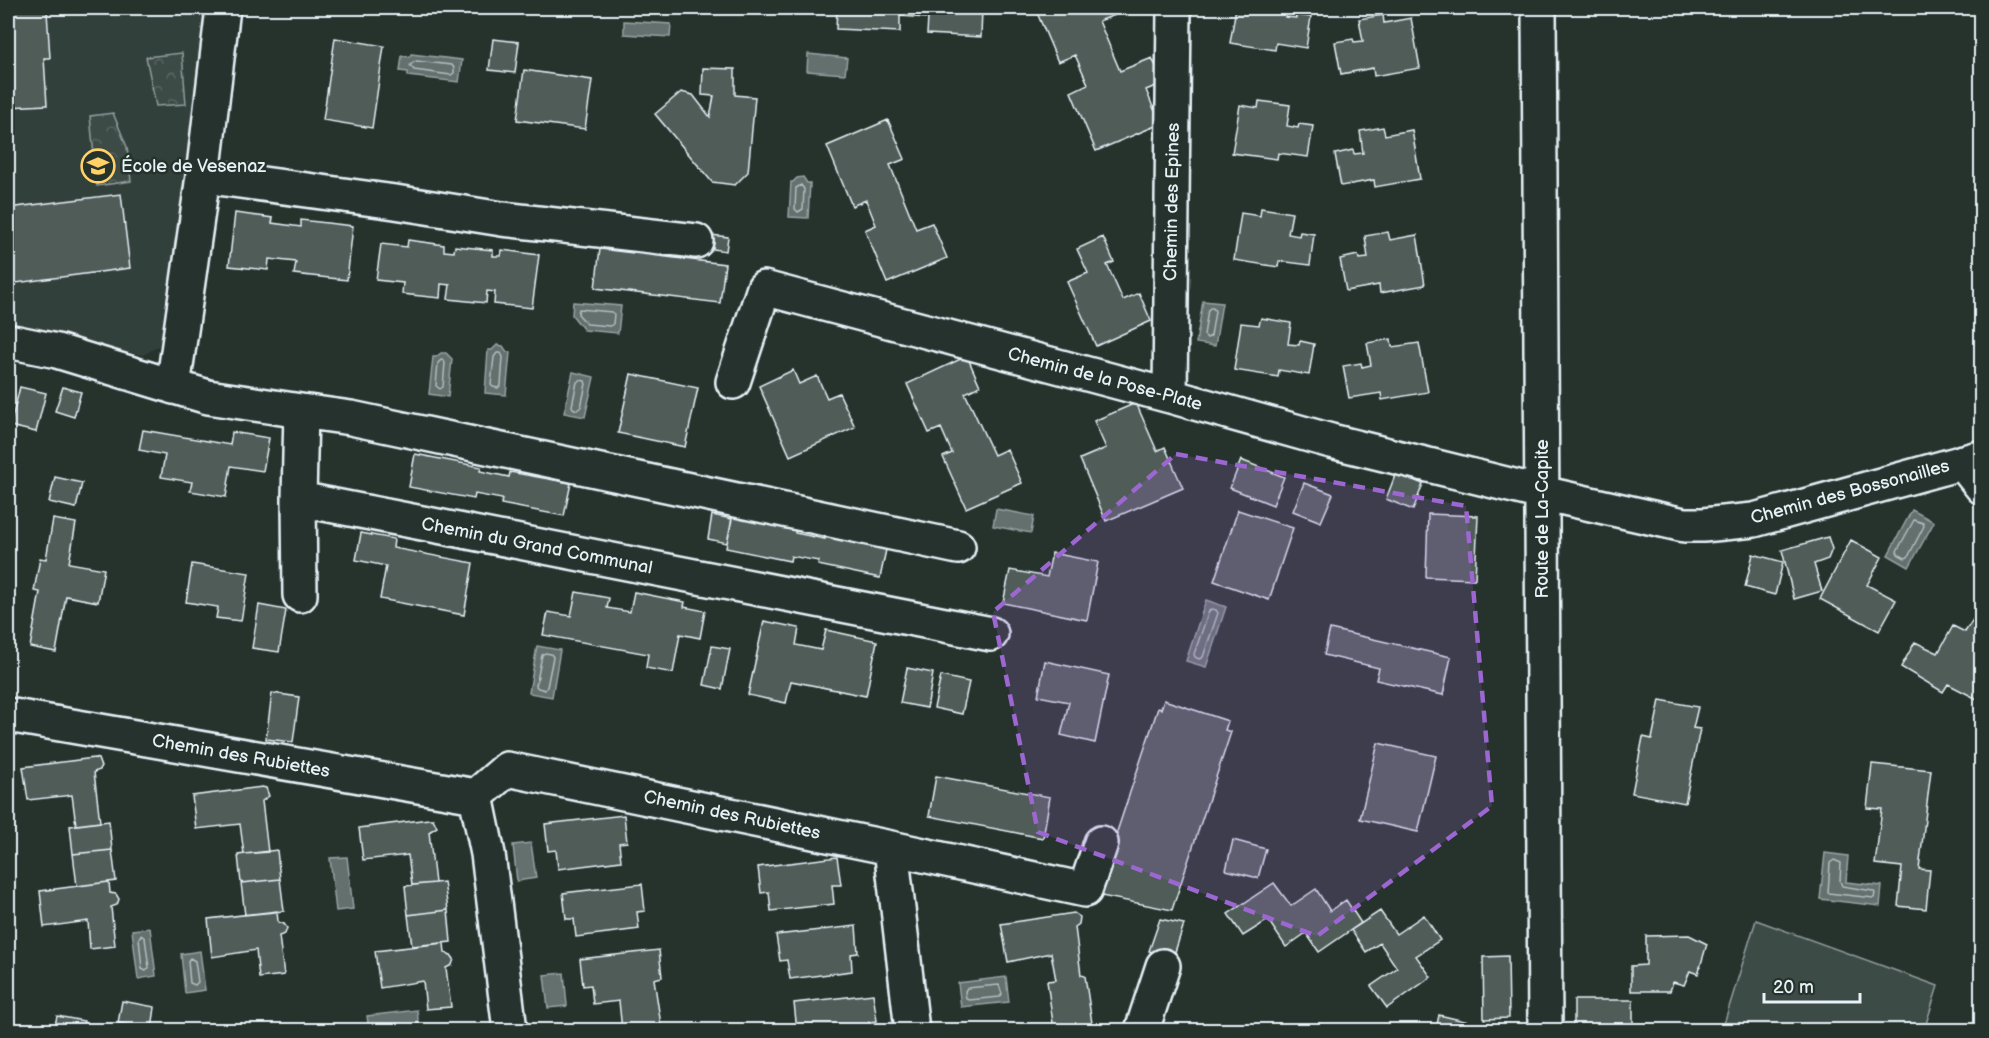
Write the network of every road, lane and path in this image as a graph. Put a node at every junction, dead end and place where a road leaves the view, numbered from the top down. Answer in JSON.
{"nodes":[{"id":1,"x":223,"y":8,"type":"edge"},
{"id":2,"x":1174,"y":8,"type":"edge"},
{"id":3,"x":1539,"y":8,"type":"edge"},
{"id":4,"x":203,"y":176,"type":"junction"},
{"id":5,"x":696,"y":241,"type":"dead end"},
{"id":6,"x":8,"y":342,"type":"edge"},
{"id":7,"x":733,"y":382,"type":"dead end"},
{"id":8,"x":173,"y":387,"type":"junction"},
{"id":9,"x":1170,"y":396,"type":"junction"},
{"id":10,"x":301,"y":411,"type":"junction"},
{"id":11,"x":1975,"y":469,"type":"edge"},
{"id":12,"x":1542,"y":493,"type":"junction"},
{"id":13,"x":299,"y":499,"type":"junction"},
{"id":14,"x":958,"y":547,"type":"dead end"},
{"id":15,"x":300,"y":595,"type":"dead end"},
{"id":16,"x":991,"y":634,"type":"dead end"},
{"id":17,"x":8,"y":715,"type":"edge"},
{"id":18,"x":476,"y":796,"type":"junction"},
{"id":19,"x":1101,"y":843,"type":"dead end"},
{"id":20,"x":891,"y":848,"type":"junction"},
{"id":21,"x":1163,"y":966,"type":"dead end"},
{"id":22,"x":510,"y":1030,"type":"edge"},
{"id":23,"x":912,"y":1030,"type":"edge"},
{"id":24,"x":1142,"y":1030,"type":"edge"},
{"id":25,"x":1545,"y":1030,"type":"edge"}],
"edges":[{"from":1,"to":4,"type":"street"},
{"from":2,"to":9,"type":"street","name":"Chemin des Epines"},
{"from":3,"to":12,"type":"street","name":"Route de La-Capite"},
{"from":4,"to":5,"type":"street"},
{"from":4,"to":8,"type":"street"},
{"from":6,"to":8,"type":"street"},
{"from":7,"to":9,"type":"street","name":"Chemin de la Pose-Plate"},
{"from":8,"to":10,"type":"street"},
{"from":9,"to":12,"type":"street","name":"Chemin de la Pose-Plate"},
{"from":10,"to":13,"type":"street"},
{"from":10,"to":14,"type":"street"},
{"from":11,"to":12,"type":"street","name":"Chemin des Bossonailles"},
{"from":12,"to":25,"type":"street","name":"Route de La-Capite"},
{"from":13,"to":15,"type":"street"},
{"from":13,"to":16,"type":"street","name":"Chemin du Grand Communal"},
{"from":17,"to":18,"type":"street","name":"Chemin des Rubiettes"},
{"from":18,"to":20,"type":"street","name":"Chemin des Rubiettes"},
{"from":18,"to":22,"type":"street"},
{"from":19,"to":20,"type":"street","name":"Chemin des Rubiettes"},
{"from":20,"to":23,"type":"street"},
{"from":21,"to":24,"type":"street"}]}
